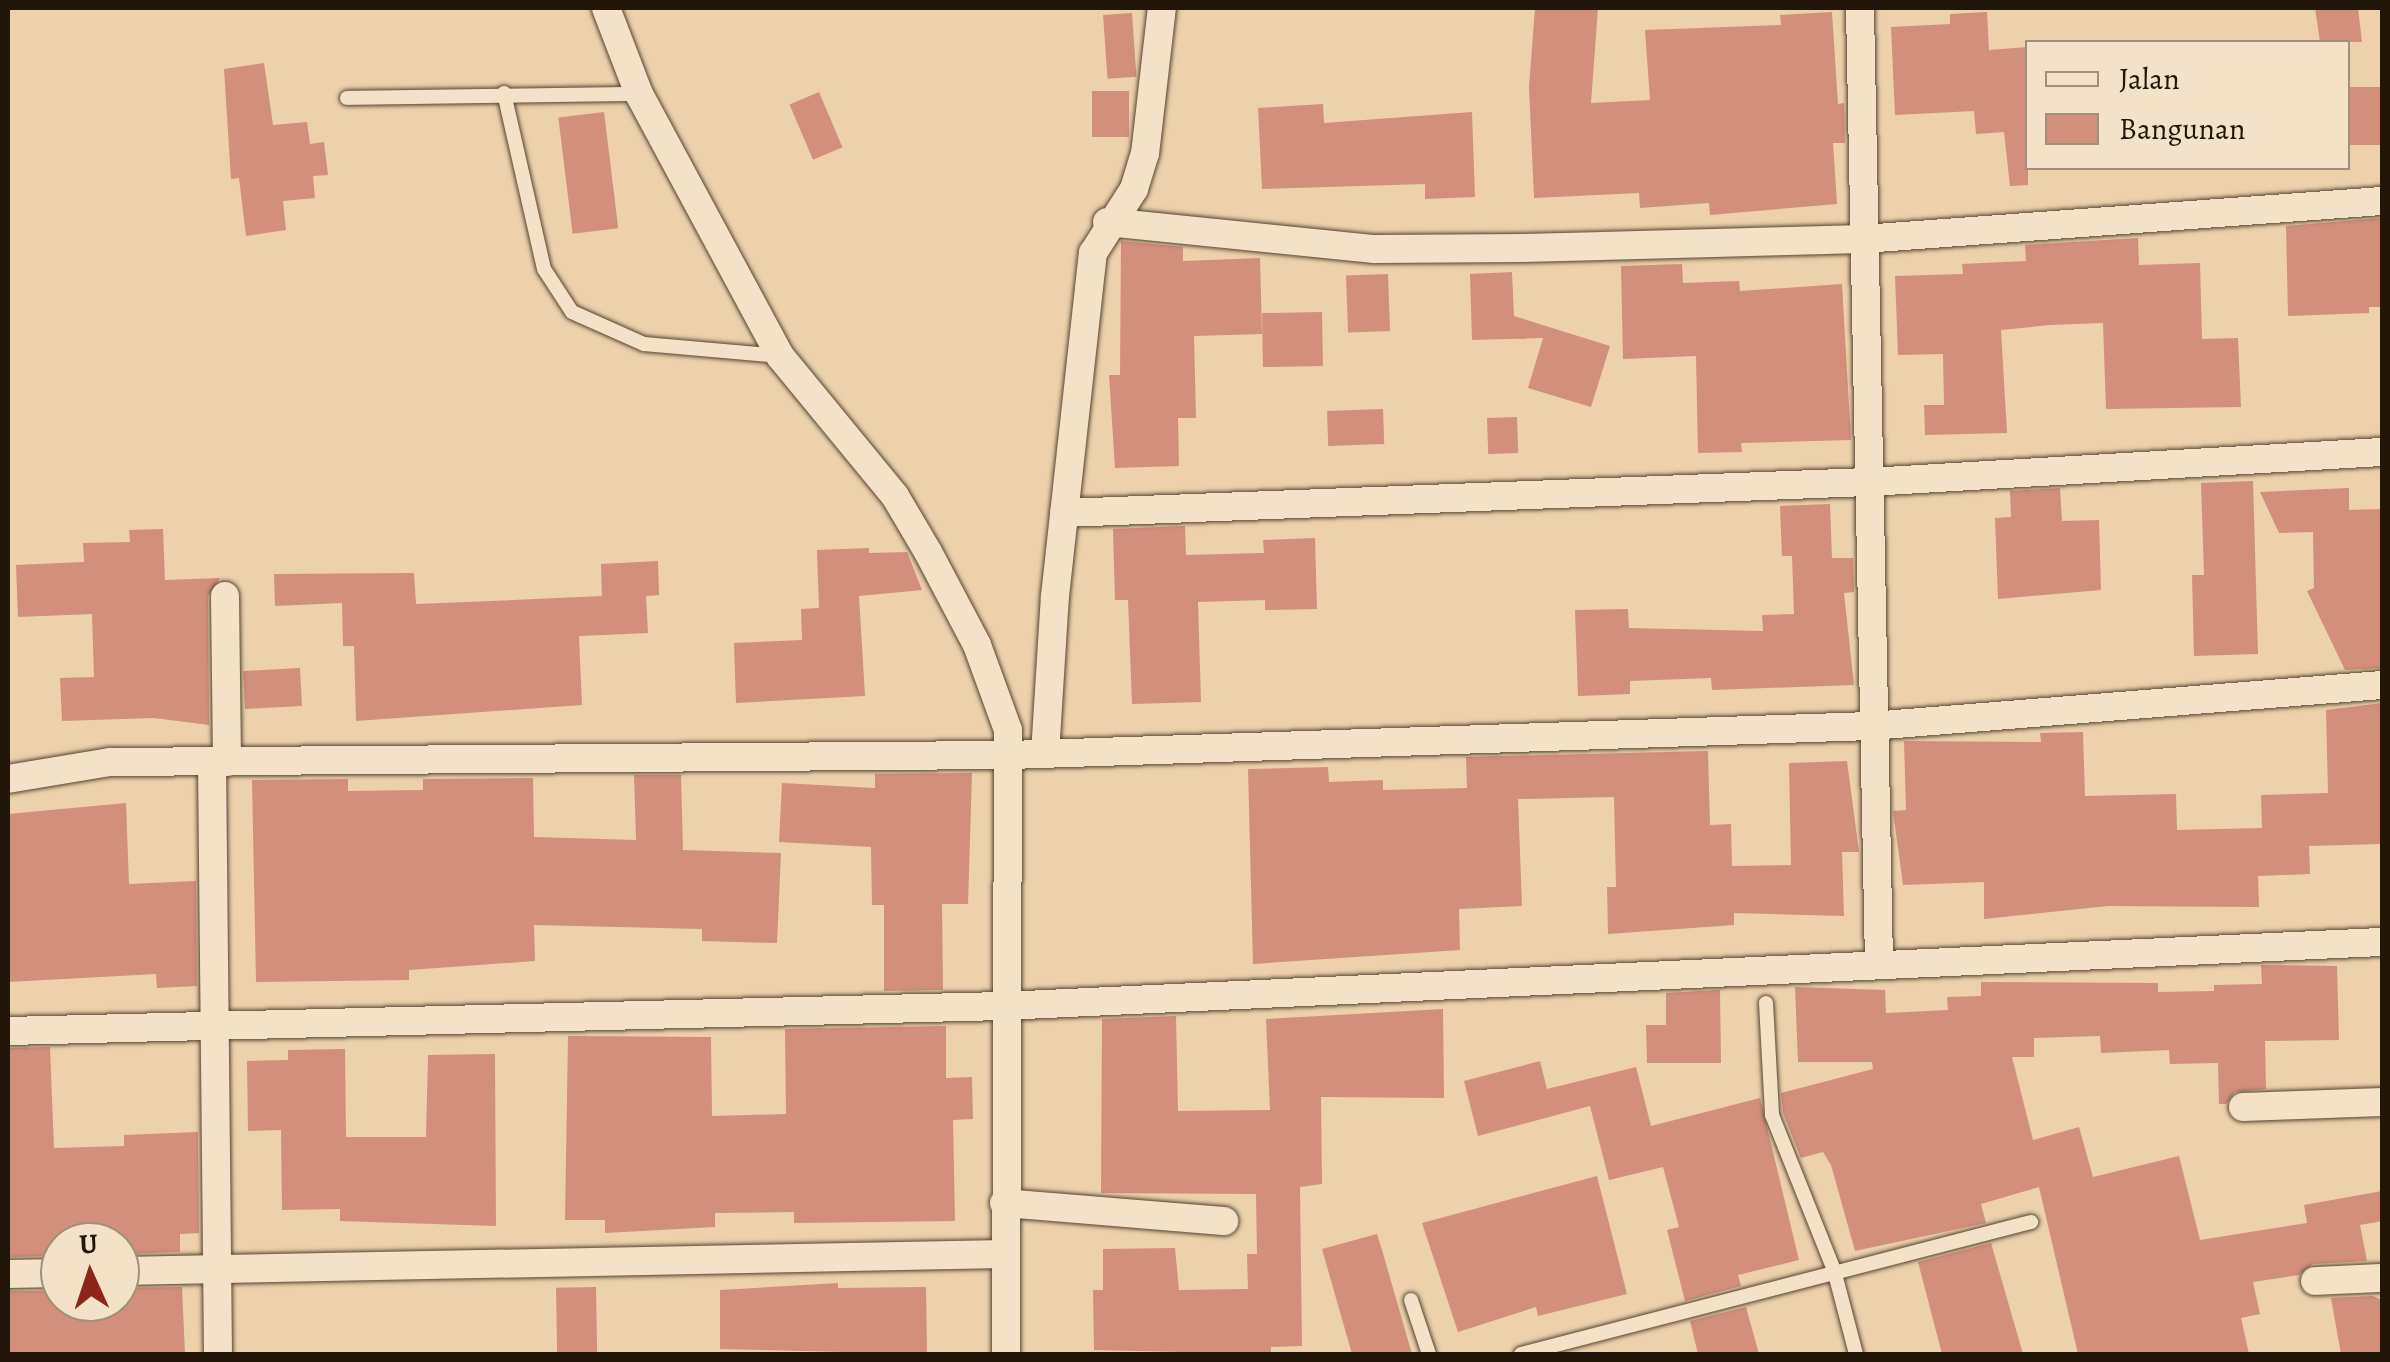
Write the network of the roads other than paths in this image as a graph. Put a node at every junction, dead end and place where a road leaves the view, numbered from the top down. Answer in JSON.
{"nodes":[{"id":1,"x":606,"y":8,"type":"edge"},
{"id":2,"x":1162,"y":8,"type":"edge"},
{"id":3,"x":1860,"y":8,"type":"edge"},
{"id":4,"x":504,"y":93,"type":"junction"},
{"id":5,"x":639,"y":94,"type":"junction"},
{"id":6,"x":347,"y":98,"type":"dead end"},
{"id":7,"x":2382,"y":201,"type":"edge"},
{"id":8,"x":1107,"y":222,"type":"junction"},
{"id":9,"x":1863,"y":239,"type":"junction"},
{"id":10,"x":780,"y":356,"type":"junction"},
{"id":11,"x":2382,"y":452,"type":"edge"},
{"id":12,"x":1869,"y":482,"type":"junction"},
{"id":13,"x":1064,"y":513,"type":"junction"},
{"id":14,"x":224,"y":596,"type":"dead end"},
{"id":15,"x":2382,"y":685,"type":"edge"},
{"id":16,"x":1871,"y":726,"type":"junction"},
{"id":17,"x":1045,"y":754,"type":"junction"},
{"id":18,"x":1010,"y":756,"type":"junction"},
{"id":19,"x":220,"y":762,"type":"junction"},
{"id":20,"x":8,"y":779,"type":"edge"},
{"id":21,"x":2382,"y":942,"type":"edge"},
{"id":22,"x":1879,"y":965,"type":"junction"},
{"id":23,"x":1766,"y":1003,"type":"dead end"},
{"id":24,"x":1003,"y":1006,"type":"junction"},
{"id":25,"x":218,"y":1025,"type":"junction"},
{"id":26,"x":8,"y":1031,"type":"edge"},
{"id":27,"x":2382,"y":1102,"type":"edge"},
{"id":28,"x":2243,"y":1107,"type":"dead end"},
{"id":29,"x":1004,"y":1203,"type":"junction"},
{"id":30,"x":1224,"y":1221,"type":"dead end"},
{"id":31,"x":2031,"y":1222,"type":"dead end"},
{"id":32,"x":1004,"y":1254,"type":"junction"},
{"id":33,"x":215,"y":1269,"type":"junction"},
{"id":34,"x":1834,"y":1270,"type":"junction"},
{"id":35,"x":140,"y":1271,"type":"edge"},
{"id":36,"x":40,"y":1273,"type":"edge"},
{"id":37,"x":8,"y":1274,"type":"edge"},
{"id":38,"x":2382,"y":1278,"type":"edge"},
{"id":39,"x":2316,"y":1281,"type":"dead end"},
{"id":40,"x":1411,"y":1300,"type":"dead end"},
{"id":41,"x":218,"y":1354,"type":"edge"},
{"id":42,"x":1006,"y":1354,"type":"edge"},
{"id":43,"x":1429,"y":1354,"type":"edge"},
{"id":44,"x":1520,"y":1354,"type":"edge"},
{"id":45,"x":1856,"y":1354,"type":"edge"}],
"edges":[{"from":1,"to":5,"type":"street"},
{"from":2,"to":8,"type":"street"},
{"from":3,"to":9,"type":"street"},
{"from":4,"to":5,"type":"lane"},
{"from":4,"to":6,"type":"lane"},
{"from":4,"to":10,"type":"lane"},
{"from":5,"to":10,"type":"street"},
{"from":7,"to":9,"type":"street"},
{"from":8,"to":9,"type":"street"},
{"from":8,"to":13,"type":"street"},
{"from":9,"to":12,"type":"street"},
{"from":10,"to":18,"type":"street"},
{"from":11,"to":12,"type":"street"},
{"from":12,"to":13,"type":"street"},
{"from":12,"to":16,"type":"street"},
{"from":13,"to":17,"type":"street"},
{"from":14,"to":19,"type":"street"},
{"from":15,"to":16,"type":"street"},
{"from":16,"to":17,"type":"street"},
{"from":16,"to":22,"type":"street"},
{"from":17,"to":18,"type":"street"},
{"from":18,"to":19,"type":"street"},
{"from":18,"to":24,"type":"street"},
{"from":19,"to":20,"type":"street"},
{"from":19,"to":25,"type":"street"},
{"from":21,"to":22,"type":"street"},
{"from":22,"to":24,"type":"street"},
{"from":23,"to":34,"type":"lane"},
{"from":24,"to":25,"type":"street"},
{"from":24,"to":29,"type":"street"},
{"from":25,"to":26,"type":"street"},
{"from":25,"to":33,"type":"street"},
{"from":27,"to":28,"type":"street"},
{"from":29,"to":30,"type":"street"},
{"from":29,"to":32,"type":"street"},
{"from":31,"to":34,"type":"lane"},
{"from":32,"to":33,"type":"street"},
{"from":32,"to":42,"type":"street"},
{"from":33,"to":35,"type":"street"},
{"from":33,"to":41,"type":"street"},
{"from":34,"to":44,"type":"lane"},
{"from":34,"to":45,"type":"lane"},
{"from":36,"to":37,"type":"street"},
{"from":38,"to":39,"type":"street"},
{"from":40,"to":43,"type":"lane"}]}
